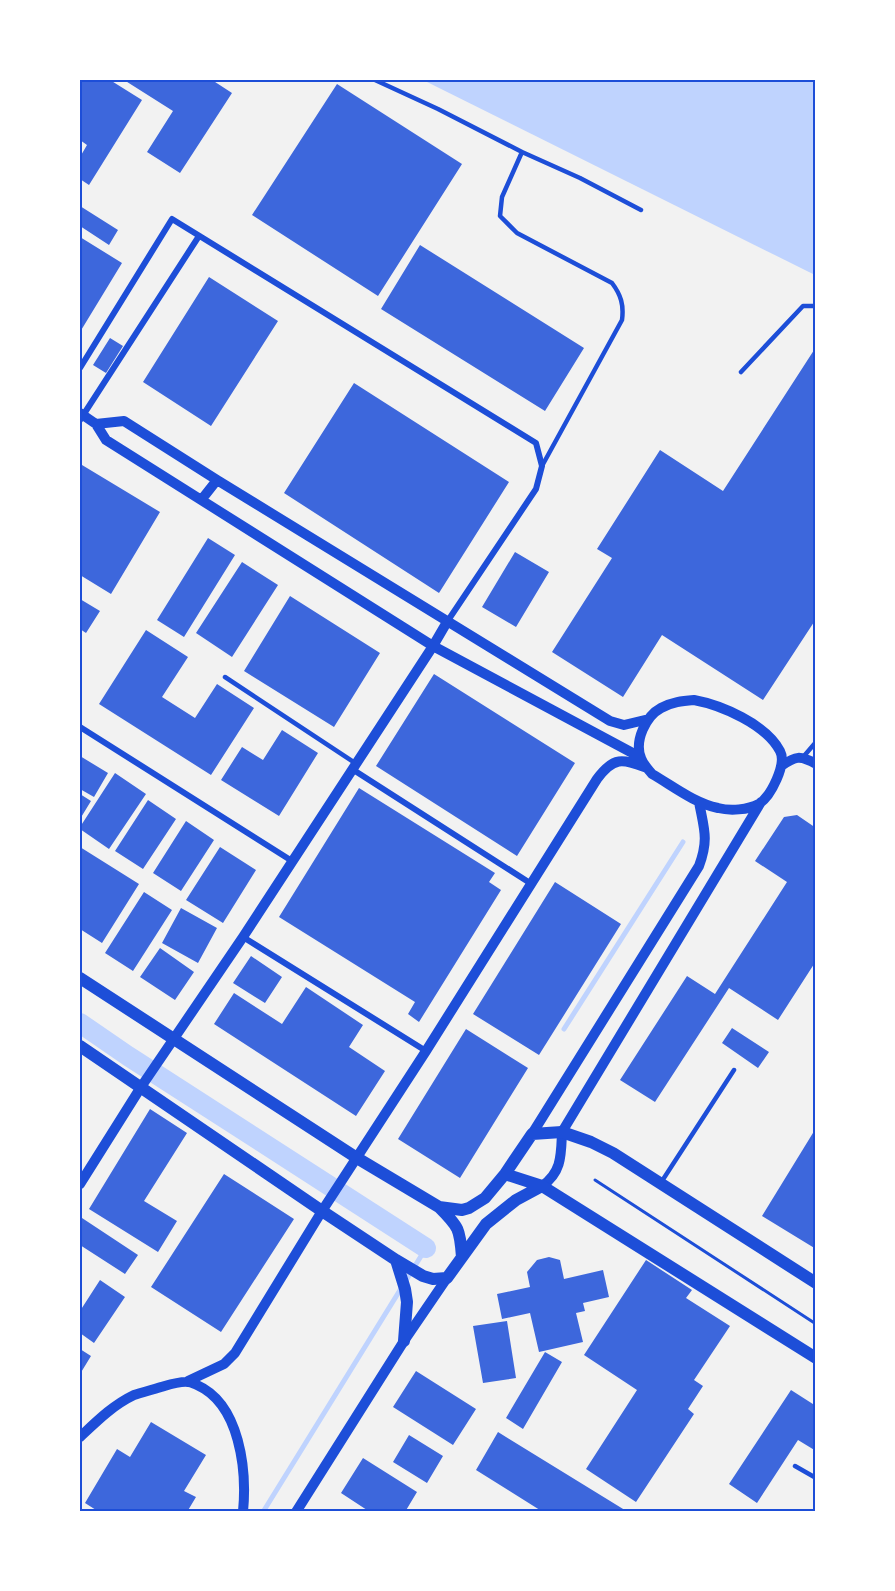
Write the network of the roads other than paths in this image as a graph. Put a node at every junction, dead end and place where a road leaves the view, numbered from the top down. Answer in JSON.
{"nodes":[{"id":1,"x":375,"y":80,"type":"edge"},
{"id":2,"x":522,"y":152,"type":"junction"},
{"id":3,"x":641,"y":210,"type":"dead end"},
{"id":4,"x":199,"y":236,"type":"junction"},
{"id":5,"x":816,"y":306,"type":"edge"},
{"id":6,"x":80,"y":368,"type":"edge"},
{"id":7,"x":741,"y":372,"type":"dead end"},
{"id":8,"x":80,"y":416,"type":"edge"},
{"id":9,"x":96,"y":424,"type":"junction"},
{"id":10,"x":542,"y":466,"type":"junction"},
{"id":11,"x":217,"y":480,"type":"junction"},
{"id":12,"x":202,"y":499,"type":"junction"},
{"id":13,"x":447,"y":622,"type":"junction"},
{"id":14,"x":433,"y":646,"type":"junction"},
{"id":15,"x":225,"y":677,"type":"dead end"},
{"id":16,"x":649,"y":719,"type":"junction"},
{"id":17,"x":80,"y":727,"type":"edge"},
{"id":18,"x":816,"y":742,"type":"edge"},
{"id":19,"x":640,"y":757,"type":"junction"},
{"id":20,"x":803,"y":757,"type":"junction"},
{"id":21,"x":816,"y":764,"type":"edge"},
{"id":22,"x":354,"y":766,"type":"junction"},
{"id":23,"x":781,"y":766,"type":"junction"},
{"id":24,"x":647,"y":768,"type":"junction"},
{"id":25,"x":699,"y":802,"type":"junction"},
{"id":26,"x":761,"y":802,"type":"junction"},
{"id":27,"x":292,"y":861,"type":"junction"},
{"id":28,"x":530,"y":883,"type":"junction"},
{"id":29,"x":243,"y":937,"type":"junction"},
{"id":30,"x":80,"y":978,"type":"edge"},
{"id":31,"x":173,"y":1039,"type":"junction"},
{"id":32,"x":80,"y":1047,"type":"edge"},
{"id":33,"x":426,"y":1051,"type":"junction"},
{"id":34,"x":734,"y":1070,"type":"dead end"},
{"id":35,"x":141,"y":1087,"type":"junction"},
{"id":36,"x":562,"y":1132,"type":"junction"},
{"id":37,"x":532,"y":1134,"type":"junction"},
{"id":38,"x":354,"y":1161,"type":"junction"},
{"id":39,"x":505,"y":1174,"type":"junction"},
{"id":40,"x":80,"y":1184,"type":"edge"},
{"id":41,"x":660,"y":1184,"type":"junction"},
{"id":42,"x":542,"y":1186,"type":"junction"},
{"id":43,"x":325,"y":1207,"type":"junction"},
{"id":44,"x":439,"y":1207,"type":"junction"},
{"id":45,"x":462,"y":1257,"type":"junction"},
{"id":46,"x":396,"y":1260,"type":"junction"},
{"id":47,"x":447,"y":1278,"type":"junction"},
{"id":48,"x":816,"y":1283,"type":"edge"},
{"id":49,"x":404,"y":1341,"type":"junction"},
{"id":50,"x":816,"y":1358,"type":"edge"},
{"id":51,"x":188,"y":1382,"type":"junction"},
{"id":52,"x":80,"y":1437,"type":"edge"},
{"id":53,"x":795,"y":1466,"type":"dead end"},
{"id":54,"x":816,"y":1478,"type":"edge"},
{"id":55,"x":243,"y":1512,"type":"edge"},
{"id":56,"x":296,"y":1512,"type":"edge"}],
"edges":[{"from":1,"to":2,"type":"lane"},
{"from":2,"to":3,"type":"lane"},
{"from":2,"to":10,"type":"lane"},
{"from":4,"to":6,"type":"street"},
{"from":4,"to":8,"type":"street"},
{"from":4,"to":10,"type":"street"},
{"from":5,"to":7,"type":"lane"},
{"from":8,"to":9,"type":"street"},
{"from":9,"to":11,"type":"street"},
{"from":9,"to":12,"type":"street"},
{"from":10,"to":13,"type":"street"},
{"from":11,"to":12,"type":"street"},
{"from":11,"to":13,"type":"street"},
{"from":12,"to":14,"type":"street"},
{"from":13,"to":14,"type":"street"},
{"from":13,"to":16,"type":"street"},
{"from":14,"to":19,"type":"street"},
{"from":14,"to":22,"type":"street"},
{"from":15,"to":22,"type":"lane"},
{"from":16,"to":19,"type":"street"},
{"from":16,"to":23,"type":"street"},
{"from":17,"to":27,"type":"street"},
{"from":18,"to":20,"type":"lane"},
{"from":19,"to":24,"type":"street"},
{"from":20,"to":21,"type":"street"},
{"from":20,"to":23,"type":"street"},
{"from":22,"to":27,"type":"street"},
{"from":22,"to":28,"type":"street"},
{"from":23,"to":26,"type":"street"},
{"from":24,"to":25,"type":"street"},
{"from":24,"to":28,"type":"street"},
{"from":25,"to":26,"type":"street"},
{"from":25,"to":37,"type":"street"},
{"from":26,"to":36,"type":"street"},
{"from":27,"to":29,"type":"street"},
{"from":28,"to":33,"type":"street"},
{"from":29,"to":31,"type":"street"},
{"from":29,"to":33,"type":"street"},
{"from":30,"to":31,"type":"main road"},
{"from":31,"to":35,"type":"street"},
{"from":31,"to":38,"type":"main road"},
{"from":32,"to":35,"type":"main road"},
{"from":33,"to":38,"type":"street"},
{"from":34,"to":41,"type":"lane"},
{"from":35,"to":40,"type":"street"},
{"from":35,"to":43,"type":"main road"},
{"from":36,"to":37,"type":"main road"},
{"from":36,"to":41,"type":"main road"},
{"from":36,"to":42,"type":"street"},
{"from":37,"to":39,"type":"main road"},
{"from":38,"to":43,"type":"street"},
{"from":38,"to":44,"type":"main road"},
{"from":39,"to":42,"type":"main road"},
{"from":39,"to":44,"type":"main road"},
{"from":41,"to":48,"type":"main road"},
{"from":42,"to":45,"type":"main road"},
{"from":42,"to":50,"type":"main road"},
{"from":43,"to":46,"type":"main road"},
{"from":43,"to":51,"type":"street"},
{"from":44,"to":45,"type":"main road"},
{"from":45,"to":47,"type":"main road"},
{"from":46,"to":47,"type":"main road"},
{"from":46,"to":49,"type":"main road"},
{"from":47,"to":49,"type":"street"},
{"from":49,"to":56,"type":"street"},
{"from":51,"to":52,"type":"street"},
{"from":51,"to":55,"type":"street"},
{"from":53,"to":54,"type":"lane"}]}
